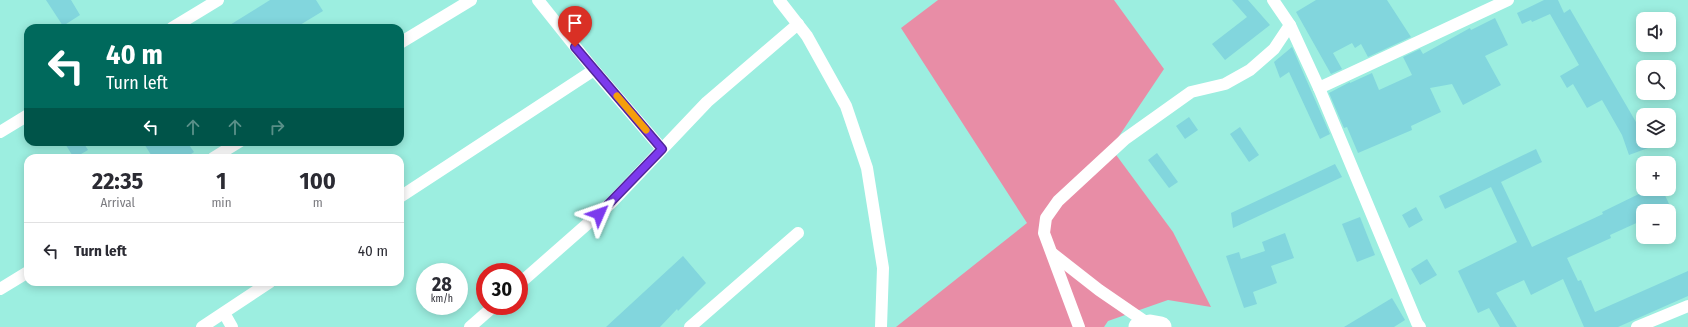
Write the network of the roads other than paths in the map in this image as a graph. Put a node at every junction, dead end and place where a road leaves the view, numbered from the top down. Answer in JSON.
{"nodes":[{"id":1,"x":218,"y":0,"type":"edge"},
{"id":2,"x":471,"y":0,"type":"edge"},
{"id":3,"x":538,"y":0,"type":"edge"},
{"id":4,"x":779,"y":0,"type":"edge"},
{"id":5,"x":1273,"y":0,"type":"edge"},
{"id":6,"x":1508,"y":0,"type":"edge"},
{"id":7,"x":179,"y":24,"type":"edge"},
{"id":8,"x":798,"y":24,"type":"junction"},
{"id":9,"x":1290,"y":25,"type":"junction"},
{"id":10,"x":404,"y":41,"type":"edge"},
{"id":11,"x":594,"y":70,"type":"junction"},
{"id":12,"x":1319,"y":88,"type":"junction"},
{"id":13,"x":24,"y":118,"type":"edge"},
{"id":14,"x":0,"y":132,"type":"edge"},
{"id":15,"x":232,"y":146,"type":"edge"},
{"id":16,"x":662,"y":149,"type":"junction"},
{"id":17,"x":220,"y":154,"type":"edge"},
{"id":18,"x":404,"y":194,"type":"edge"},
{"id":19,"x":798,"y":233,"type":"dead end"},
{"id":20,"x":1052,"y":253,"type":"junction"},
{"id":21,"x":24,"y":274,"type":"edge"},
{"id":22,"x":528,"y":276,"type":"edge"},
{"id":23,"x":264,"y":286,"type":"edge"},
{"id":24,"x":0,"y":289,"type":"edge"},
{"id":25,"x":1688,"y":306,"type":"edge"},
{"id":26,"x":224,"y":312,"type":"junction"},
{"id":27,"x":484,"y":315,"type":"edge"},
{"id":28,"x":1150,"y":326,"type":"edge"},
{"id":29,"x":202,"y":327,"type":"edge"},
{"id":30,"x":232,"y":327,"type":"edge"},
{"id":31,"x":470,"y":327,"type":"edge"},
{"id":32,"x":690,"y":327,"type":"edge"},
{"id":33,"x":881,"y":327,"type":"edge"},
{"id":34,"x":1079,"y":327,"type":"edge"},
{"id":35,"x":1420,"y":327,"type":"edge"},
{"id":36,"x":1637,"y":327,"type":"edge"}],
"edges":[{"from":1,"to":7,"type":"street"},
{"from":2,"to":10,"type":"street"},
{"from":3,"to":11,"type":"street"},
{"from":4,"to":8,"type":"street"},
{"from":5,"to":9,"type":"street"},
{"from":6,"to":12,"type":"street"},
{"from":8,"to":16,"type":"street"},
{"from":8,"to":33,"type":"street"},
{"from":9,"to":12,"type":"street"},
{"from":9,"to":20,"type":"street"},
{"from":11,"to":16,"type":"street"},
{"from":11,"to":18,"type":"street"},
{"from":12,"to":35,"type":"street"},
{"from":13,"to":14,"type":"street"},
{"from":15,"to":17,"type":"street"},
{"from":16,"to":22,"type":"street"},
{"from":19,"to":32,"type":"street"},
{"from":20,"to":28,"type":"street"},
{"from":20,"to":34,"type":"street"},
{"from":21,"to":24,"type":"street"},
{"from":23,"to":26,"type":"street"},
{"from":25,"to":36,"type":"street"},
{"from":26,"to":29,"type":"street"},
{"from":26,"to":30,"type":"street"},
{"from":27,"to":31,"type":"street"}]}
